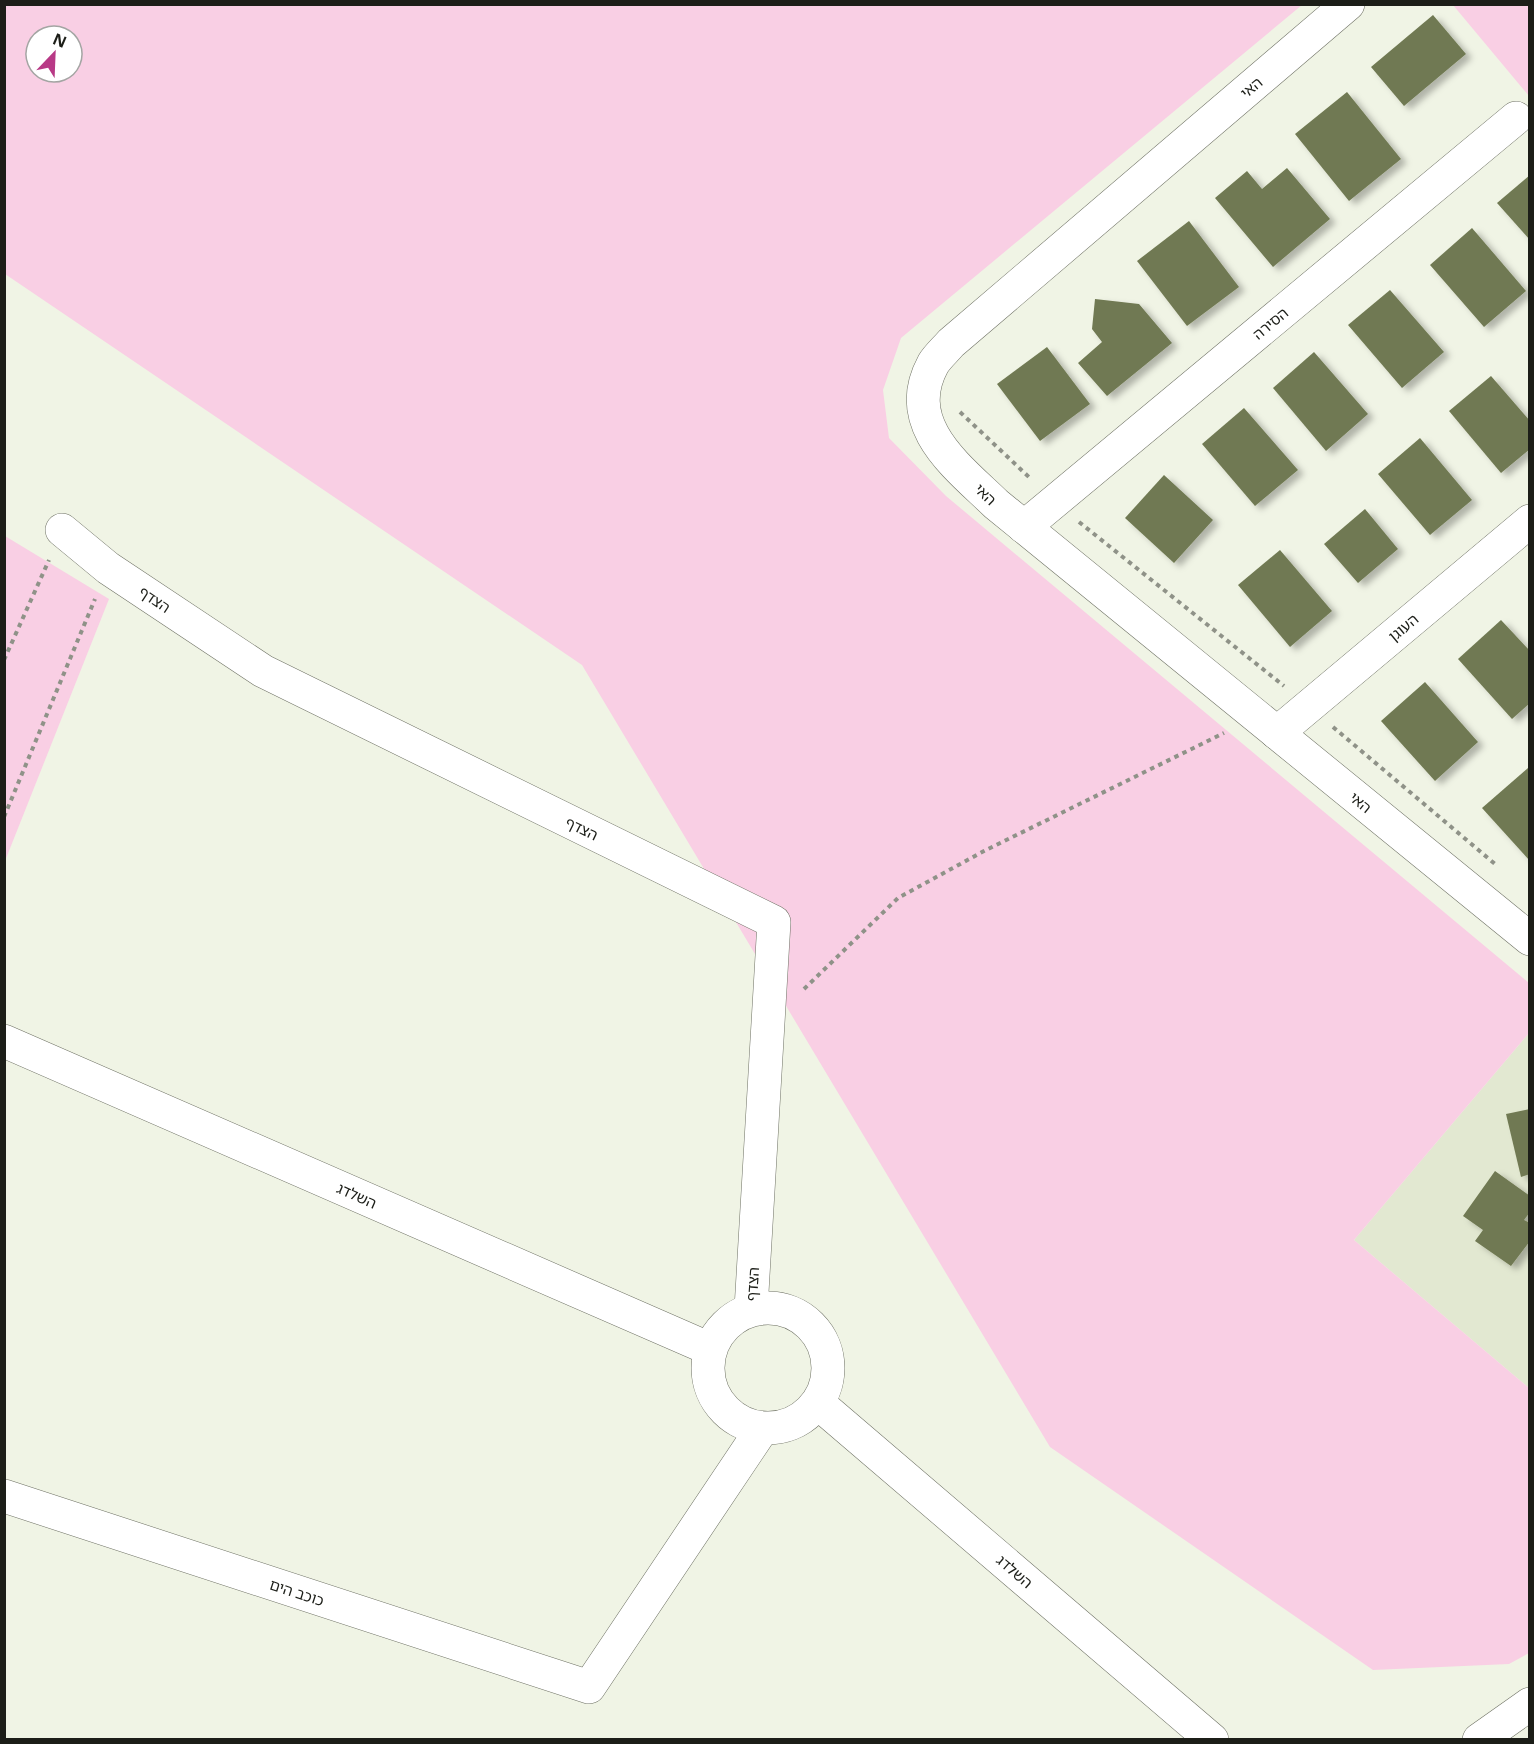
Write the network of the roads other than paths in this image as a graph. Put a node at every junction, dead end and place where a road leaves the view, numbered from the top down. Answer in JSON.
{"nodes":[{"id":1,"x":1348,"y":4,"type":"edge"},
{"id":2,"x":1516,"y":118,"type":"dead end"},
{"id":3,"x":1530,"y":521,"type":"edge"},
{"id":4,"x":1024,"y":527,"type":"junction"},
{"id":5,"x":62,"y":530,"type":"road end"},
{"id":6,"x":1267,"y":725,"type":"junction"},
{"id":7,"x":1530,"y":939,"type":"edge"},
{"id":8,"x":4,"y":1041,"type":"edge"},
{"id":9,"x":751,"y":1309,"type":"junction"},
{"id":10,"x":710,"y":1349,"type":"junction"},
{"id":11,"x":818,"y":1403,"type":"junction"},
{"id":12,"x":762,"y":1429,"type":"junction"},
{"id":13,"x":4,"y":1496,"type":"edge"},
{"id":14,"x":1530,"y":1704,"type":"edge"},
{"id":15,"x":1212,"y":1740,"type":"edge"},
{"id":16,"x":1479,"y":1740,"type":"edge"}],
"edges":[{"from":1,"to":4,"type":"street","name":"האי"},
{"from":2,"to":4,"type":"street","name":"הסירה"},
{"from":3,"to":6,"type":"street","name":"העוגן"},
{"from":4,"to":6,"type":"street","name":"האי"},
{"from":5,"to":9,"type":"street","name":"הצדף"},
{"from":6,"to":7,"type":"street","name":"האי"},
{"from":8,"to":10,"type":"street","name":"השלדג"},
{"from":9,"to":10,"type":"street"},
{"from":9,"to":11,"type":"street"},
{"from":10,"to":12,"type":"street"},
{"from":11,"to":12,"type":"street"},
{"from":11,"to":15,"type":"street","name":"השלדג"},
{"from":12,"to":13,"type":"street","name":"כוכב הים"},
{"from":14,"to":16,"type":"street"}]}
